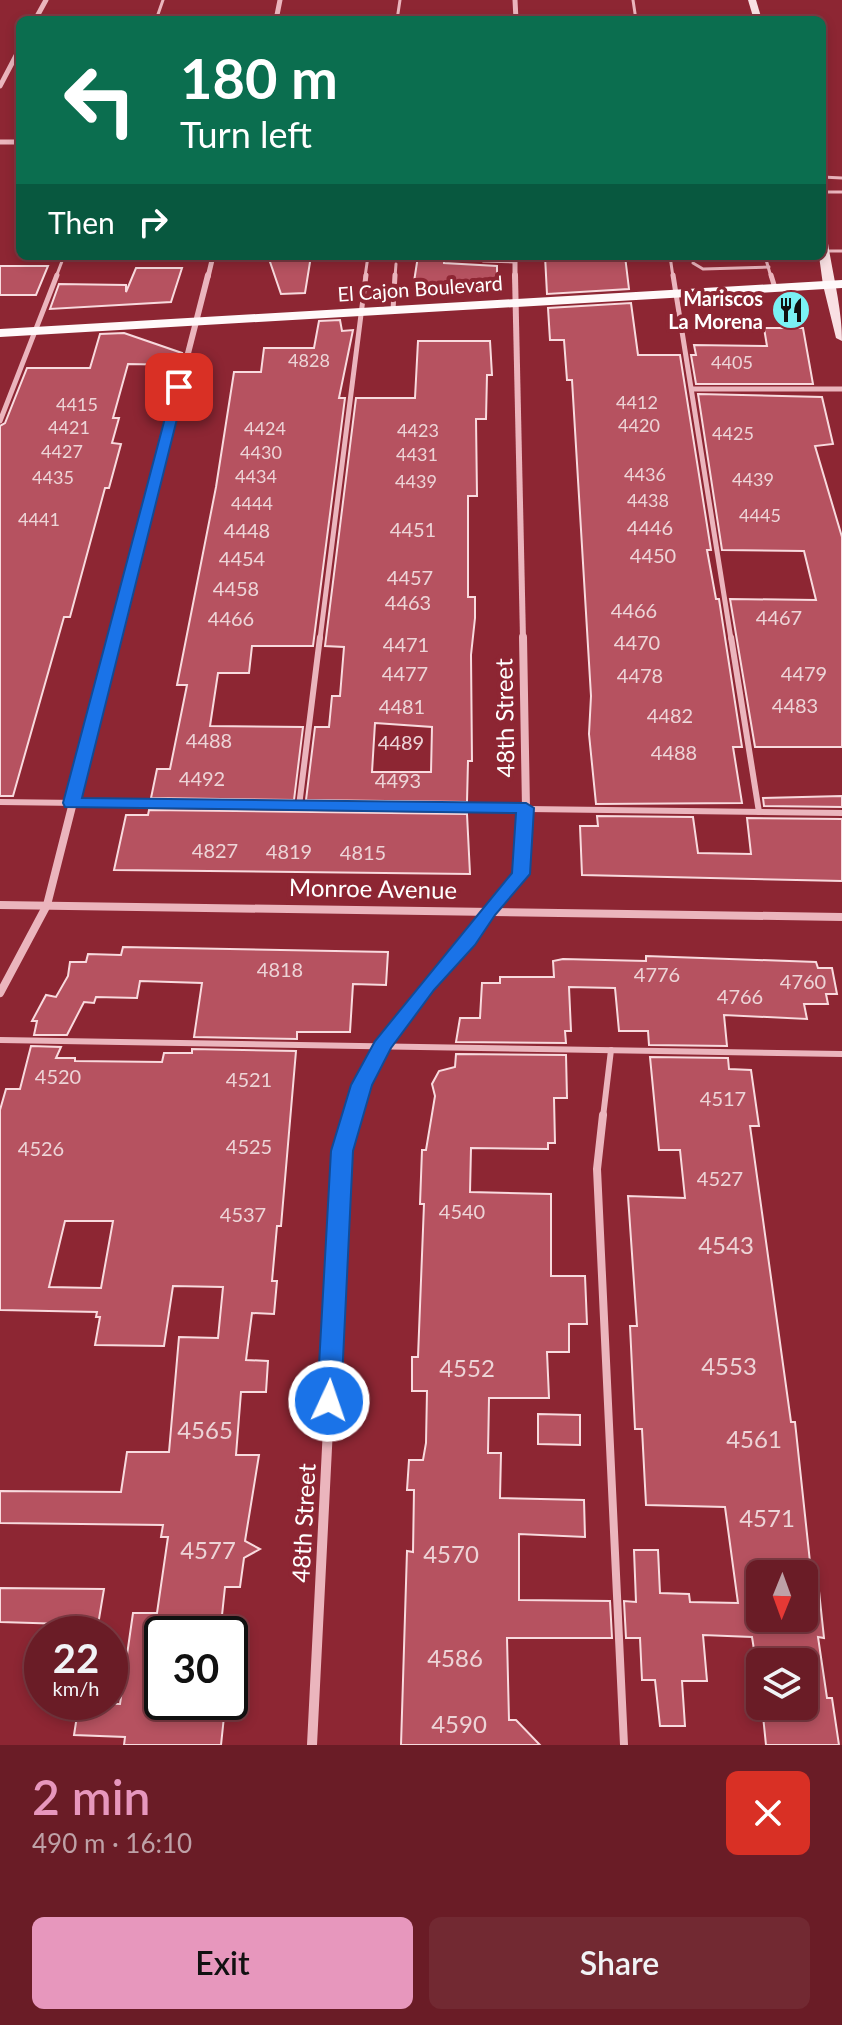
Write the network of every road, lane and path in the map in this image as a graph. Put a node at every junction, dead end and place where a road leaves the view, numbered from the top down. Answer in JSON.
{"nodes":[{"id":1,"x":16,"y":56,"type":"edge"},
{"id":2,"x":0,"y":86,"type":"edge"},
{"id":3,"x":826,"y":252,"type":"edge"},
{"id":4,"x":62,"y":260,"type":"edge"},
{"id":5,"x":212,"y":260,"type":"edge"},
{"id":6,"x":367,"y":260,"type":"edge"},
{"id":7,"x":499,"y":260,"type":"edge"},
{"id":8,"x":515,"y":260,"type":"edge"},
{"id":9,"x":671,"y":260,"type":"edge"},
{"id":10,"x":766,"y":260,"type":"edge"},
{"id":11,"x":483,"y":261,"type":"dead end"},
{"id":12,"x":693,"y":263,"type":"dead end"},
{"id":13,"x":396,"y":264,"type":"dead end"},
{"id":14,"x":769,"y":267,"type":"junction"},
{"id":15,"x":835,"y":284,"type":"edge"},
{"id":16,"x":775,"y":288,"type":"junction"},
{"id":17,"x":677,"y":293,"type":"junction"},
{"id":18,"x":515,"y":302,"type":"junction"},
{"id":19,"x":393,"y":310,"type":"junction"},
{"id":20,"x":359,"y":312,"type":"junction"},
{"id":21,"x":196,"y":321,"type":"junction"},
{"id":22,"x":34,"y":331,"type":"junction"},
{"id":23,"x":0,"y":333,"type":"edge"},
{"id":24,"x":842,"y":338,"type":"edge"},
{"id":25,"x":692,"y":389,"type":"junction"},
{"id":26,"x":842,"y":389,"type":"edge"},
{"id":27,"x":0,"y":421,"type":"edge"},
{"id":28,"x":0,"y":802,"type":"edge"},
{"id":29,"x":72,"y":803,"type":"junction"},
{"id":30,"x":299,"y":806,"type":"junction"},
{"id":31,"x":526,"y":808,"type":"junction"},
{"id":32,"x":759,"y":812,"type":"junction"},
{"id":33,"x":842,"y":813,"type":"edge"},
{"id":34,"x":0,"y":905,"type":"edge"},
{"id":35,"x":47,"y":905,"type":"junction"},
{"id":36,"x":488,"y":911,"type":"junction"},
{"id":37,"x":842,"y":917,"type":"edge"},
{"id":38,"x":0,"y":993,"type":"edge"},
{"id":39,"x":0,"y":1040,"type":"edge"},
{"id":40,"x":382,"y":1045,"type":"junction"},
{"id":41,"x":611,"y":1050,"type":"junction"},
{"id":42,"x":842,"y":1054,"type":"edge"},
{"id":43,"x":312,"y":1745,"type":"edge"},
{"id":44,"x":624,"y":1745,"type":"edge"}],
"edges":[{"from":1,"to":2,"type":"street"},
{"from":3,"to":15,"type":"main road"},
{"from":4,"to":22,"type":"lane"},
{"from":5,"to":21,"type":"street"},
{"from":6,"to":20,"type":"lane"},
{"from":7,"to":11,"type":"lane"},
{"from":8,"to":18,"type":"street","name":"48th Street"},
{"from":9,"to":17,"type":"lane"},
{"from":10,"to":14,"type":"lane"},
{"from":12,"to":14,"type":"lane"},
{"from":13,"to":19,"type":"lane"},
{"from":14,"to":16,"type":"lane"},
{"from":15,"to":16,"type":"main road","name":"El Cajon Boulevard"},
{"from":15,"to":24,"type":"main road"},
{"from":16,"to":17,"type":"main road","name":"El Cajon Boulevard"},
{"from":17,"to":18,"type":"main road","name":"El Cajon Boulevard"},
{"from":17,"to":25,"type":"lane"},
{"from":18,"to":19,"type":"main road","name":"El Cajon Boulevard"},
{"from":18,"to":31,"type":"street","name":"48th Street"},
{"from":19,"to":20,"type":"main road","name":"El Cajon Boulevard"},
{"from":20,"to":21,"type":"main road","name":"El Cajon Boulevard"},
{"from":20,"to":30,"type":"lane"},
{"from":21,"to":22,"type":"main road","name":"El Cajon Boulevard"},
{"from":21,"to":29,"type":"street"},
{"from":22,"to":23,"type":"main road","name":"El Cajon Boulevard"},
{"from":22,"to":27,"type":"lane"},
{"from":25,"to":26,"type":"lane"},
{"from":25,"to":32,"type":"lane"},
{"from":28,"to":29,"type":"lane"},
{"from":29,"to":30,"type":"lane"},
{"from":29,"to":35,"type":"street"},
{"from":30,"to":31,"type":"lane"},
{"from":31,"to":32,"type":"lane"},
{"from":31,"to":36,"type":"street","name":"48th Street"},
{"from":32,"to":33,"type":"lane"},
{"from":34,"to":35,"type":"street","name":"Monroe Avenue"},
{"from":35,"to":36,"type":"street","name":"Monroe Avenue"},
{"from":35,"to":38,"type":"street"},
{"from":36,"to":37,"type":"street","name":"Monroe Avenue"},
{"from":36,"to":40,"type":"street","name":"48th Street"},
{"from":39,"to":40,"type":"lane"},
{"from":40,"to":41,"type":"lane"},
{"from":40,"to":43,"type":"street","name":"48th Street"},
{"from":41,"to":42,"type":"lane"},
{"from":41,"to":44,"type":"lane"}]}
